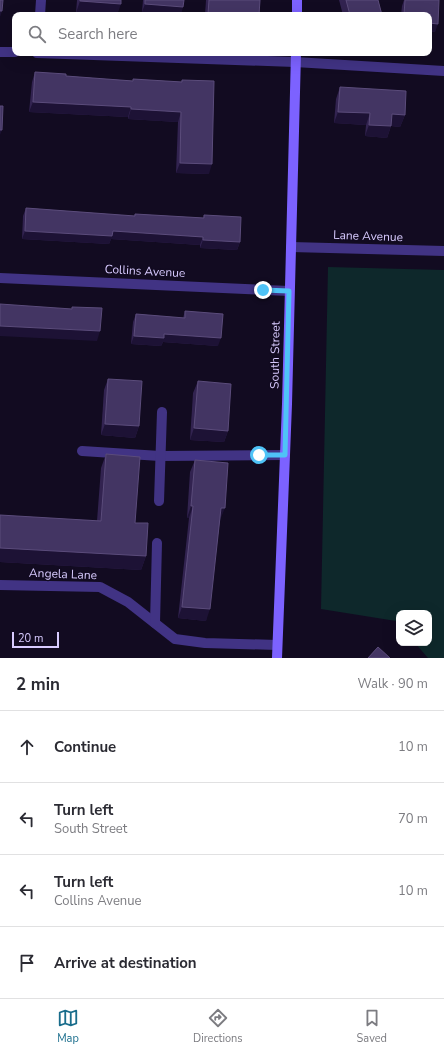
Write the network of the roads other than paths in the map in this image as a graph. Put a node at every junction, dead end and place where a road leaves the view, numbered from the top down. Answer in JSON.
{"nodes":[{"id":1,"x":41,"y":0,"type":"edge"},
{"id":2,"x":297,"y":0,"type":"edge"},
{"id":3,"x":40,"y":12,"type":"edge"},
{"id":4,"x":297,"y":12,"type":"edge"},
{"id":5,"x":0,"y":52,"type":"edge"},
{"id":6,"x":12,"y":52,"type":"edge"},
{"id":7,"x":230,"y":56,"type":"edge"},
{"id":8,"x":295,"y":57,"type":"edge"},
{"id":9,"x":444,"y":71,"type":"edge"},
{"id":10,"x":290,"y":247,"type":"junction"},
{"id":11,"x":444,"y":251,"type":"edge"},
{"id":12,"x":0,"y":278,"type":"edge"},
{"id":13,"x":289,"y":291,"type":"junction"},
{"id":14,"x":162,"y":412,"type":"dead end"},
{"id":15,"x":82,"y":451,"type":"dead end"},
{"id":16,"x":285,"y":455,"type":"junction"},
{"id":17,"x":160,"y":456,"type":"junction"},
{"id":18,"x":159,"y":501,"type":"dead end"},
{"id":19,"x":158,"y":543,"type":"dead end"},
{"id":20,"x":0,"y":585,"type":"edge"},
{"id":21,"x":155,"y":623,"type":"junction"},
{"id":22,"x":277,"y":645,"type":"junction"},
{"id":23,"x":277,"y":658,"type":"edge"}],
"edges":[{"from":1,"to":3,"type":"street"},
{"from":2,"to":4,"type":"main road"},
{"from":5,"to":6,"type":"street"},
{"from":7,"to":8,"type":"street"},
{"from":8,"to":9,"type":"street"},
{"from":8,"to":10,"type":"main road","name":"South Street"},
{"from":10,"to":11,"type":"street","name":"Lane Avenue"},
{"from":10,"to":13,"type":"main road","name":"South Street"},
{"from":12,"to":13,"type":"street","name":"Collins Avenue"},
{"from":13,"to":16,"type":"main road","name":"South Street"},
{"from":14,"to":17,"type":"street"},
{"from":15,"to":17,"type":"street"},
{"from":16,"to":17,"type":"street"},
{"from":16,"to":22,"type":"main road","name":"South Street"},
{"from":17,"to":18,"type":"street"},
{"from":19,"to":21,"type":"street"},
{"from":20,"to":21,"type":"street","name":"Angela Lane"},
{"from":21,"to":22,"type":"street","name":"Angela Lane"},
{"from":22,"to":23,"type":"main road","name":"South Street"}]}
